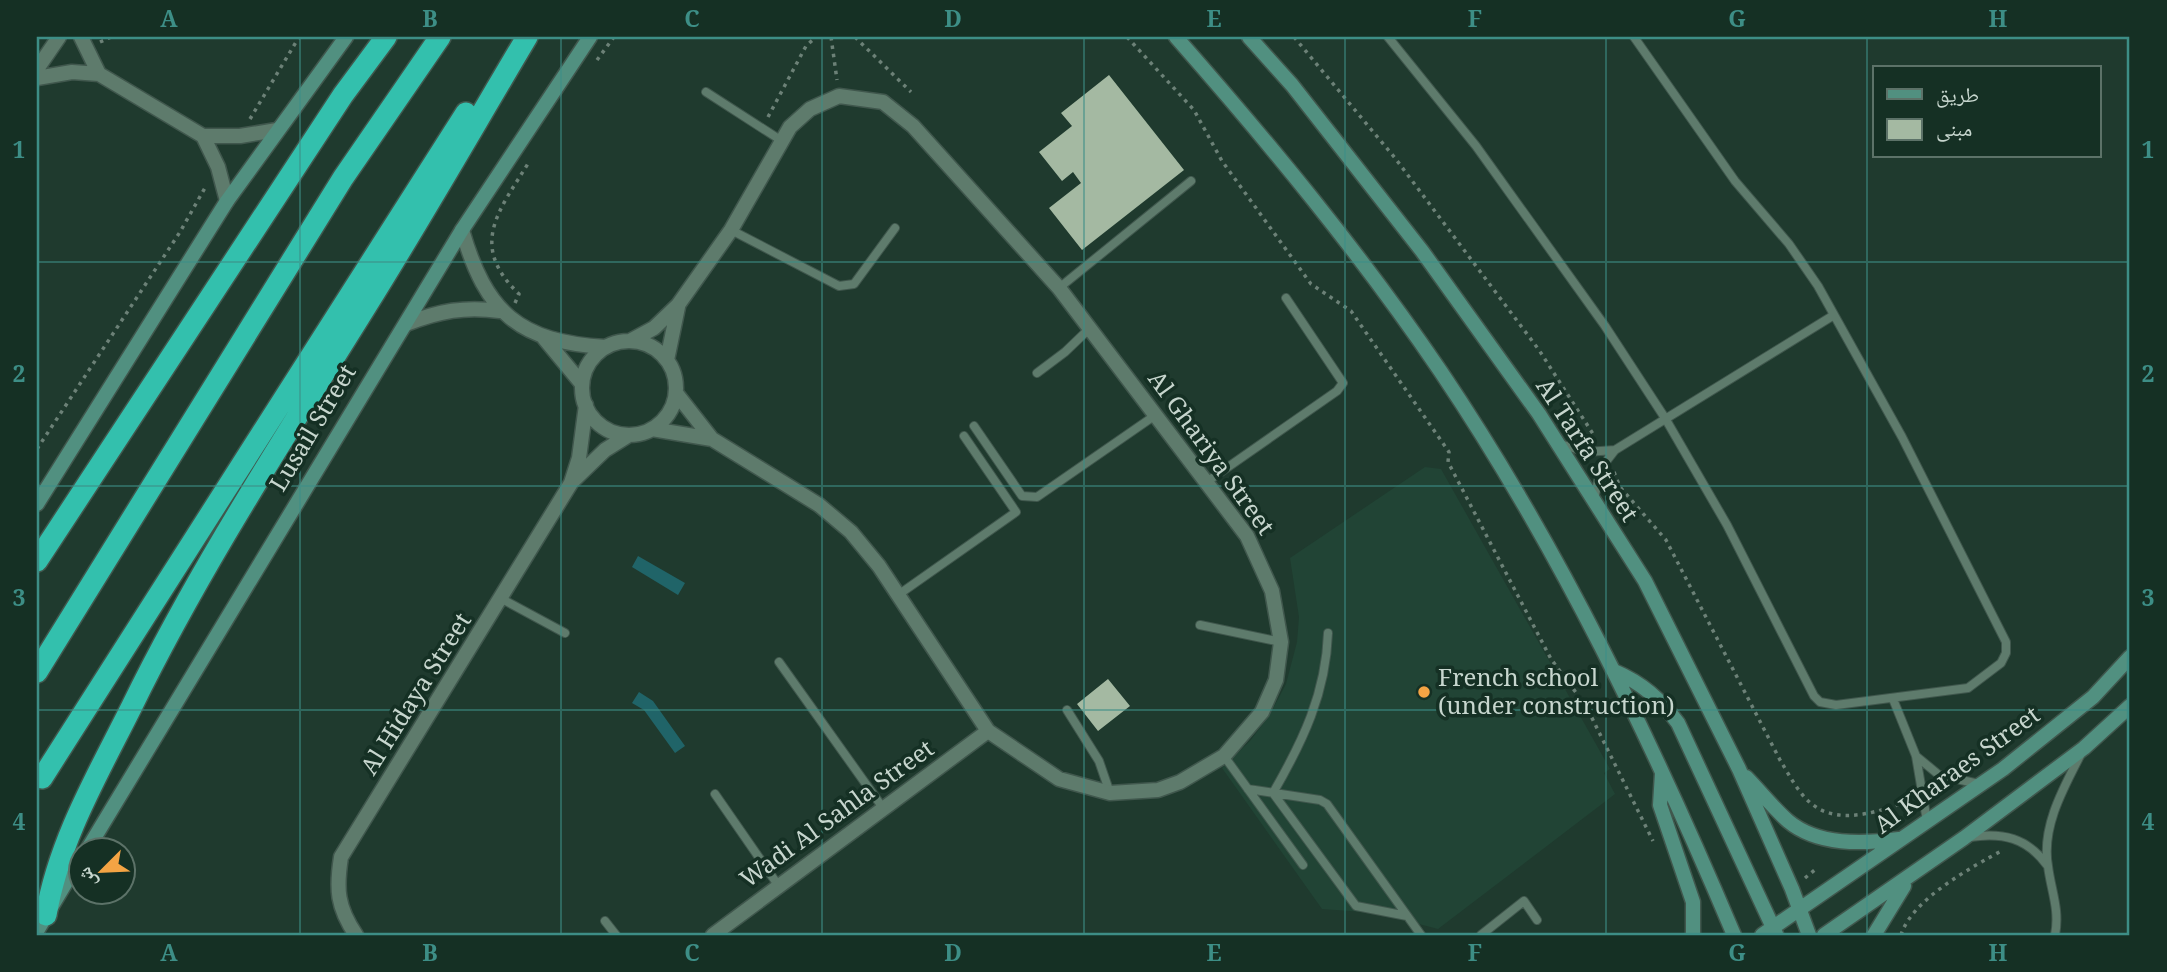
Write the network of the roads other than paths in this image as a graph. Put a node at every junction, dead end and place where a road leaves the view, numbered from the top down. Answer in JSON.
{"nodes":[{"id":1,"x":59,"y":37,"type":"edge"},
{"id":2,"x":80,"y":37,"type":"edge"},
{"id":3,"x":346,"y":37,"type":"edge"},
{"id":4,"x":386,"y":37,"type":"edge"},
{"id":5,"x":440,"y":37,"type":"edge"},
{"id":6,"x":514,"y":37,"type":"edge"},
{"id":7,"x":527,"y":37,"type":"edge"},
{"id":8,"x":590,"y":37,"type":"edge"},
{"id":9,"x":1176,"y":37,"type":"edge"},
{"id":10,"x":1249,"y":37,"type":"edge"},
{"id":11,"x":1388,"y":37,"type":"edge"},
{"id":12,"x":1634,"y":37,"type":"edge"},
{"id":13,"x":37,"y":69,"type":"edge"},
{"id":14,"x":99,"y":74,"type":"junction"},
{"id":15,"x":37,"y":78,"type":"edge"},
{"id":16,"x":706,"y":92,"type":"dead end"},
{"id":17,"x":276,"y":130,"type":"junction"},
{"id":18,"x":203,"y":136,"type":"junction"},
{"id":19,"x":782,"y":141,"type":"junction"},
{"id":20,"x":1191,"y":181,"type":"dead end"},
{"id":21,"x":227,"y":201,"type":"junction"},
{"id":22,"x":895,"y":228,"type":"dead end"},
{"id":23,"x":462,"y":230,"type":"junction"},
{"id":24,"x":731,"y":230,"type":"junction"},
{"id":25,"x":1059,"y":288,"type":"junction"},
{"id":26,"x":1286,"y":298,"type":"dead end"},
{"id":27,"x":678,"y":305,"type":"junction"},
{"id":28,"x":504,"y":314,"type":"junction"},
{"id":29,"x":1834,"y":315,"type":"junction"},
{"id":30,"x":405,"y":324,"type":"junction"},
{"id":31,"x":1090,"y":328,"type":"junction"},
{"id":32,"x":544,"y":338,"type":"junction"},
{"id":33,"x":630,"y":341,"type":"junction"},
{"id":34,"x":606,"y":347,"type":"junction"},
{"id":35,"x":667,"y":360,"type":"junction"},
{"id":36,"x":1037,"y":373,"type":"dead end"},
{"id":37,"x":582,"y":384,"type":"junction"},
{"id":38,"x":676,"y":393,"type":"junction"},
{"id":39,"x":586,"y":405,"type":"junction"},
{"id":40,"x":1157,"y":414,"type":"junction"},
{"id":41,"x":1665,"y":418,"type":"junction"},
{"id":42,"x":974,"y":426,"type":"dead end"},
{"id":43,"x":652,"y":429,"type":"junction"},
{"id":44,"x":629,"y":435,"type":"junction"},
{"id":45,"x":964,"y":436,"type":"dead end"},
{"id":46,"x":712,"y":439,"type":"junction"},
{"id":47,"x":1557,"y":443,"type":"junction"},
{"id":48,"x":1615,"y":450,"type":"junction"},
{"id":49,"x":1208,"y":481,"type":"junction"},
{"id":50,"x":571,"y":483,"type":"junction"},
{"id":51,"x":1594,"y":500,"type":"junction"},
{"id":52,"x":37,"y":504,"type":"edge"},
{"id":53,"x":37,"y":561,"type":"edge"},
{"id":54,"x":898,"y":595,"type":"junction"},
{"id":55,"x":502,"y":599,"type":"junction"},
{"id":56,"x":1200,"y":625,"type":"dead end"},
{"id":57,"x":565,"y":633,"type":"dead end"},
{"id":58,"x":1328,"y":633,"type":"dead end"},
{"id":59,"x":1281,"y":642,"type":"junction"},
{"id":60,"x":2130,"y":657,"type":"edge"},
{"id":61,"x":779,"y":662,"type":"dead end"},
{"id":62,"x":1614,"y":671,"type":"junction"},
{"id":63,"x":37,"y":672,"type":"edge"},
{"id":64,"x":1893,"y":699,"type":"junction"},
{"id":65,"x":2130,"y":706,"type":"edge"},
{"id":66,"x":1067,"y":710,"type":"dead end"},
{"id":67,"x":988,"y":731,"type":"junction"},
{"id":68,"x":2084,"y":748,"type":"junction"},
{"id":69,"x":1224,"y":756,"type":"junction"},
{"id":70,"x":1916,"y":756,"type":"junction"},
{"id":71,"x":1739,"y":769,"type":"junction"},
{"id":72,"x":1662,"y":772,"type":"junction"},
{"id":73,"x":42,"y":778,"type":"dead end"},
{"id":74,"x":1982,"y":784,"type":"junction"},
{"id":75,"x":1248,"y":789,"type":"junction"},
{"id":76,"x":1110,"y":793,"type":"junction"},
{"id":77,"x":1273,"y":793,"type":"junction"},
{"id":78,"x":715,"y":794,"type":"dead end"},
{"id":79,"x":883,"y":808,"type":"junction"},
{"id":80,"x":1927,"y":821,"type":"junction"},
{"id":81,"x":95,"y":836,"type":"edge"},
{"id":82,"x":1964,"y":838,"type":"junction"},
{"id":83,"x":1900,"y":839,"type":"junction"},
{"id":84,"x":1303,"y":865,"type":"dead end"},
{"id":85,"x":2047,"y":865,"type":"junction"},
{"id":86,"x":1910,"y":877,"type":"junction"},
{"id":87,"x":66,"y":882,"type":"edge"},
{"id":88,"x":778,"y":885,"type":"junction"},
{"id":89,"x":1801,"y":910,"type":"junction"},
{"id":90,"x":1407,"y":916,"type":"junction"},
{"id":91,"x":1537,"y":920,"type":"dead end"},
{"id":92,"x":605,"y":921,"type":"dead end"},
{"id":93,"x":41,"y":923,"type":"edge"},
{"id":94,"x":1770,"y":933,"type":"edge"},
{"id":95,"x":356,"y":935,"type":"edge"},
{"id":96,"x":615,"y":935,"type":"edge"},
{"id":97,"x":713,"y":935,"type":"edge"},
{"id":98,"x":1421,"y":935,"type":"edge"},
{"id":99,"x":1481,"y":935,"type":"edge"},
{"id":100,"x":1693,"y":935,"type":"edge"},
{"id":101,"x":1734,"y":935,"type":"edge"},
{"id":102,"x":1809,"y":935,"type":"edge"},
{"id":103,"x":1824,"y":935,"type":"edge"},
{"id":104,"x":1874,"y":935,"type":"edge"},
{"id":105,"x":2055,"y":935,"type":"edge"}],
"edges":[{"from":1,"to":13,"type":"street"},
{"from":2,"to":14,"type":"street"},
{"from":3,"to":17,"type":"main road"},
{"from":4,"to":53,"type":"highway"},
{"from":5,"to":63,"type":"highway"},
{"from":6,"to":73,"type":"highway","name":"Lusail Street"},
{"from":7,"to":93,"type":"highway"},
{"from":8,"to":23,"type":"main road","name":"Lusail Street"},
{"from":9,"to":62,"type":"main road"},
{"from":10,"to":47,"type":"main road","name":"Al Tarfa Street"},
{"from":11,"to":41,"type":"lane"},
{"from":12,"to":29,"type":"lane"},
{"from":14,"to":15,"type":"street"},
{"from":14,"to":18,"type":"street"},
{"from":16,"to":19,"type":"lane"},
{"from":17,"to":18,"type":"street"},
{"from":17,"to":21,"type":"main road"},
{"from":18,"to":21,"type":"street"},
{"from":19,"to":24,"type":"street"},
{"from":19,"to":25,"type":"street","name":"Al Ghariya Street"},
{"from":20,"to":25,"type":"lane"},
{"from":21,"to":52,"type":"main road"},
{"from":22,"to":24,"type":"lane"},
{"from":23,"to":28,"type":"street"},
{"from":23,"to":30,"type":"main road","name":"Lusail Street"},
{"from":24,"to":27,"type":"street"},
{"from":25,"to":31,"type":"street","name":"Al Ghariya Street"},
{"from":26,"to":49,"type":"lane"},
{"from":27,"to":33,"type":"street"},
{"from":27,"to":35,"type":"street"},
{"from":28,"to":30,"type":"street"},
{"from":28,"to":32,"type":"street"},
{"from":29,"to":41,"type":"lane"},
{"from":29,"to":64,"type":"lane"},
{"from":30,"to":81,"type":"main road","name":"Lusail Street"},
{"from":31,"to":36,"type":"lane"},
{"from":31,"to":40,"type":"street","name":"Al Ghariya Street"},
{"from":32,"to":34,"type":"street"},
{"from":32,"to":37,"type":"street"},
{"from":33,"to":34,"type":"street"},
{"from":33,"to":35,"type":"street"},
{"from":34,"to":37,"type":"street"},
{"from":35,"to":38,"type":"street"},
{"from":37,"to":39,"type":"street"},
{"from":38,"to":43,"type":"street"},
{"from":38,"to":46,"type":"street","name":"Al Ghariya Street"},
{"from":39,"to":44,"type":"street"},
{"from":39,"to":50,"type":"street","name":"Al Hidaya Street"},
{"from":40,"to":42,"type":"lane"},
{"from":40,"to":49,"type":"street","name":"Al Ghariya Street"},
{"from":41,"to":48,"type":"lane"},
{"from":41,"to":64,"type":"lane"},
{"from":43,"to":44,"type":"street"},
{"from":43,"to":46,"type":"street","name":"Al Ghariya Street"},
{"from":44,"to":50,"type":"street","name":"Al Hidaya Street"},
{"from":45,"to":54,"type":"lane"},
{"from":46,"to":54,"type":"street","name":"Al Ghariya Street"},
{"from":47,"to":48,"type":"lane"},
{"from":47,"to":51,"type":"main road","name":"Al Tarfa Street"},
{"from":48,"to":51,"type":"lane"},
{"from":49,"to":59,"type":"street","name":"Al Ghariya Street"},
{"from":50,"to":55,"type":"street","name":"Al Hidaya Street"},
{"from":51,"to":71,"type":"main road","name":"Al Tarfa Street"},
{"from":54,"to":67,"type":"street","name":"Al Ghariya Street"},
{"from":55,"to":57,"type":"lane"},
{"from":55,"to":95,"type":"street","name":"Al Hidaya Street"},
{"from":56,"to":59,"type":"lane"},
{"from":58,"to":77,"type":"lane"},
{"from":59,"to":69,"type":"street","name":"Al Ghariya Street"},
{"from":60,"to":74,"type":"main road","name":"Al Kharaes Street"},
{"from":61,"to":79,"type":"lane"},
{"from":62,"to":72,"type":"main road"},
{"from":62,"to":94,"type":"main road"},
{"from":64,"to":70,"type":"lane"},
{"from":65,"to":68,"type":"main road"},
{"from":66,"to":76,"type":"lane"},
{"from":67,"to":76,"type":"street","name":"Al Ghariya Street"},
{"from":67,"to":79,"type":"street","name":"Wadi Al Sahla Street"},
{"from":68,"to":82,"type":"main road"},
{"from":68,"to":85,"type":"lane"},
{"from":69,"to":75,"type":"lane"},
{"from":69,"to":76,"type":"street","name":"Al Ghariya Street"},
{"from":70,"to":74,"type":"lane"},
{"from":70,"to":80,"type":"lane"},
{"from":71,"to":83,"type":"main road"},
{"from":71,"to":89,"type":"main road","name":"Al Tarfa Street"},
{"from":72,"to":100,"type":"main road"},
{"from":72,"to":101,"type":"main road"},
{"from":74,"to":80,"type":"main road","name":"Al Kharaes Street"},
{"from":75,"to":77,"type":"lane"},
{"from":75,"to":84,"type":"lane"},
{"from":77,"to":90,"type":"lane"},
{"from":77,"to":90,"type":"lane"},
{"from":78,"to":88,"type":"lane"},
{"from":79,"to":88,"type":"street","name":"Wadi Al Sahla Street"},
{"from":80,"to":83,"type":"main road","name":"Al Kharaes Street"},
{"from":82,"to":85,"type":"lane"},
{"from":82,"to":86,"type":"main road"},
{"from":83,"to":89,"type":"main road","name":"Al Kharaes Street"},
{"from":85,"to":105,"type":"lane"},
{"from":86,"to":103,"type":"main road"},
{"from":86,"to":104,"type":"main road"},
{"from":87,"to":93,"type":"main road"},
{"from":88,"to":97,"type":"street","name":"Wadi Al Sahla Street"},
{"from":89,"to":94,"type":"main road","name":"Al Kharaes Street"},
{"from":89,"to":102,"type":"main road","name":"Al Tarfa Street"},
{"from":90,"to":98,"type":"lane"},
{"from":91,"to":99,"type":"lane"},
{"from":92,"to":96,"type":"lane"}]}
